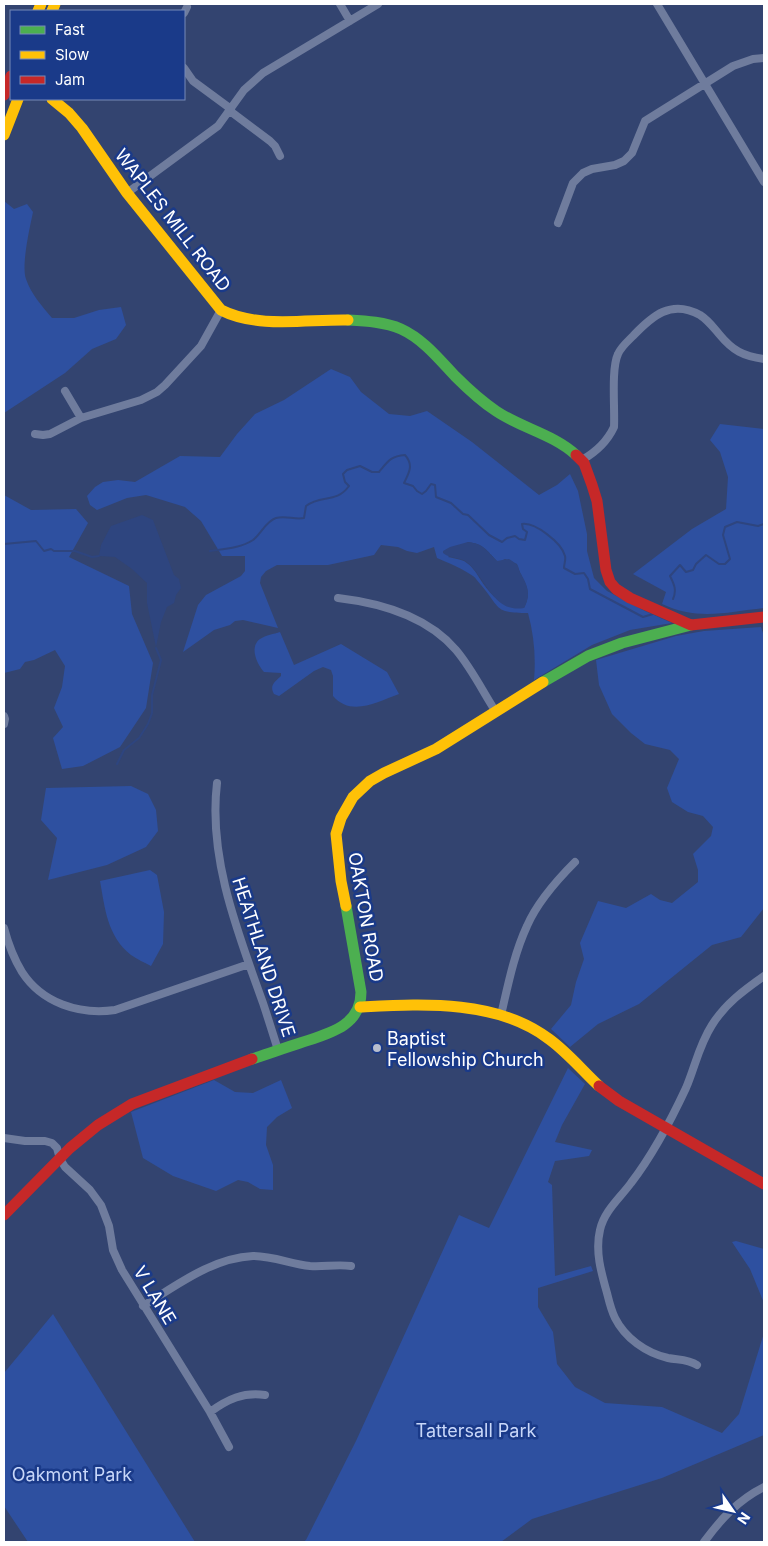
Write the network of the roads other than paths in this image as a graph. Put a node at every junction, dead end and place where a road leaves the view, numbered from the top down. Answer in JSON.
{"nodes":[{"id":1,"x":340,"y":4,"type":"edge"},
{"id":2,"x":378,"y":4,"type":"edge"},
{"id":3,"x":657,"y":4,"type":"edge"},
{"id":4,"x":350,"y":22,"type":"junction"},
{"id":5,"x":764,"y":58,"type":"edge"},
{"id":6,"x":185,"y":69,"type":"edge"},
{"id":7,"x":10,"y":78,"type":"edge"},
{"id":8,"x":706,"y":84,"type":"junction"},
{"id":9,"x":4,"y":95,"type":"edge"},
{"id":10,"x":18,"y":100,"type":"edge"},
{"id":11,"x":53,"y":100,"type":"edge"},
{"id":12,"x":230,"y":110,"type":"junction"},
{"id":13,"x":4,"y":135,"type":"edge"},
{"id":14,"x":280,"y":156,"type":"dead end"},
{"id":15,"x":764,"y":182,"type":"edge"},
{"id":16,"x":128,"y":193,"type":"junction"},
{"id":17,"x":558,"y":223,"type":"dead end"},
{"id":18,"x":221,"y":310,"type":"junction"},
{"id":19,"x":764,"y":359,"type":"edge"},
{"id":20,"x":65,"y":390,"type":"dead end"},
{"id":21,"x":81,"y":418,"type":"junction"},
{"id":22,"x":35,"y":434,"type":"dead end"},
{"id":23,"x":582,"y":460,"type":"junction"},
{"id":24,"x":338,"y":598,"type":"dead end"},
{"id":25,"x":764,"y":617,"type":"edge"},
{"id":26,"x":691,"y":625,"type":"junction"},
{"id":27,"x":496,"y":712,"type":"junction"},
{"id":28,"x":4,"y":716,"type":"edge"},
{"id":29,"x":4,"y":724,"type":"edge"},
{"id":30,"x":217,"y":783,"type":"dead end"},
{"id":31,"x":575,"y":862,"type":"dead end"},
{"id":32,"x":5,"y":934,"type":"edge"},
{"id":33,"x":249,"y":964,"type":"junction"},
{"id":34,"x":764,"y":976,"type":"edge"},
{"id":35,"x":360,"y":1007,"type":"junction"},
{"id":36,"x":501,"y":1015,"type":"junction"},
{"id":37,"x":278,"y":1050,"type":"junction"},
{"id":38,"x":665,"y":1128,"type":"junction"},
{"id":39,"x":4,"y":1138,"type":"edge"},
{"id":40,"x":60,"y":1159,"type":"junction"},
{"id":41,"x":764,"y":1184,"type":"edge"},
{"id":42,"x":4,"y":1215,"type":"edge"},
{"id":43,"x":351,"y":1266,"type":"dead end"},
{"id":44,"x":143,"y":1306,"type":"junction"},
{"id":45,"x":697,"y":1365,"type":"dead end"},
{"id":46,"x":265,"y":1395,"type":"dead end"},
{"id":47,"x":210,"y":1412,"type":"junction"},
{"id":48,"x":229,"y":1448,"type":"dead end"},
{"id":49,"x":764,"y":1487,"type":"edge"},
{"id":50,"x":704,"y":1542,"type":"edge"}],
"edges":[{"from":1,"to":4,"type":"street"},
{"from":2,"to":4,"type":"street"},
{"from":3,"to":8,"type":"street"},
{"from":4,"to":12,"type":"street"},
{"from":5,"to":8,"type":"street"},
{"from":6,"to":12,"type":"street"},
{"from":7,"to":9,"type":"main road"},
{"from":8,"to":15,"type":"street"},
{"from":8,"to":17,"type":"street"},
{"from":10,"to":13,"type":"main road"},
{"from":11,"to":16,"type":"main road","name":"WAPLES MILL ROAD"},
{"from":12,"to":14,"type":"street"},
{"from":12,"to":16,"type":"street"},
{"from":16,"to":18,"type":"main road","name":"WAPLES MILL ROAD"},
{"from":18,"to":21,"type":"street"},
{"from":18,"to":23,"type":"main road","name":"WAPLES MILL ROAD"},
{"from":19,"to":23,"type":"street"},
{"from":20,"to":21,"type":"street"},
{"from":21,"to":22,"type":"street"},
{"from":23,"to":26,"type":"main road"},
{"from":24,"to":27,"type":"street"},
{"from":25,"to":26,"type":"main road"},
{"from":26,"to":27,"type":"main road","name":"OAKTON ROAD"},
{"from":27,"to":35,"type":"main road","name":"OAKTON ROAD"},
{"from":28,"to":29,"type":"street"},
{"from":30,"to":33,"type":"street","name":"HEATHLAND DRIVE"},
{"from":31,"to":36,"type":"street"},
{"from":32,"to":33,"type":"street"},
{"from":33,"to":37,"type":"street","name":"HEATHLAND DRIVE"},
{"from":34,"to":38,"type":"street"},
{"from":35,"to":36,"type":"main road"},
{"from":35,"to":37,"type":"main road","name":"OAKTON ROAD"},
{"from":36,"to":38,"type":"main road"},
{"from":37,"to":40,"type":"main road","name":"OAKTON ROAD"},
{"from":38,"to":41,"type":"main road"},
{"from":38,"to":45,"type":"street"},
{"from":39,"to":40,"type":"street","name":"V LANE"},
{"from":40,"to":42,"type":"main road","name":"OAKTON ROAD"},
{"from":40,"to":44,"type":"street","name":"V LANE"},
{"from":43,"to":44,"type":"street"},
{"from":44,"to":47,"type":"street","name":"V LANE"},
{"from":46,"to":47,"type":"street"},
{"from":47,"to":48,"type":"street","name":"V LANE"},
{"from":49,"to":50,"type":"street"}]}
